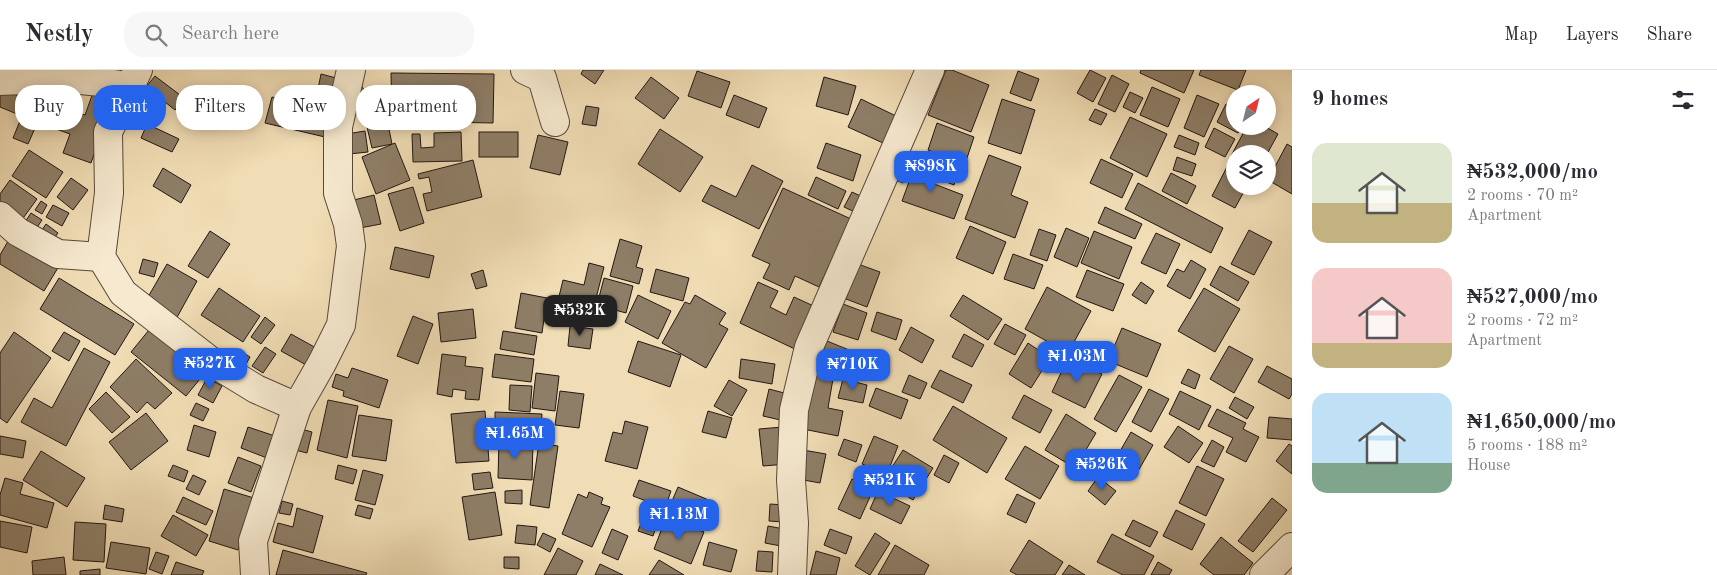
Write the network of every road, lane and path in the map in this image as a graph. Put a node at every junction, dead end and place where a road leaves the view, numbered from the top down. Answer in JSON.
{"nodes":[{"id":1,"x":351,"y":70,"type":"edge"},
{"id":2,"x":525,"y":70,"type":"edge"},
{"id":3,"x":930,"y":70,"type":"edge"},
{"id":4,"x":134,"y":78,"type":"edge"},
{"id":5,"x":0,"y":80,"type":"edge"},
{"id":6,"x":555,"y":122,"type":"dead end"},
{"id":7,"x":0,"y":216,"type":"edge"},
{"id":8,"x":101,"y":258,"type":"junction"},
{"id":9,"x":296,"y":407,"type":"junction"},
{"id":10,"x":1292,"y":547,"type":"edge"},
{"id":11,"x":255,"y":575,"type":"edge"},
{"id":12,"x":792,"y":575,"type":"edge"},
{"id":13,"x":1264,"y":575,"type":"edge"}],
"edges":[{"from":1,"to":9,"type":"street"},
{"from":2,"to":6,"type":"street"},
{"from":3,"to":12,"type":"street"},
{"from":4,"to":5,"type":"street"},
{"from":4,"to":8,"type":"street"},
{"from":7,"to":8,"type":"street"},
{"from":8,"to":9,"type":"street"},
{"from":9,"to":11,"type":"street"},
{"from":10,"to":13,"type":"street"}]}
